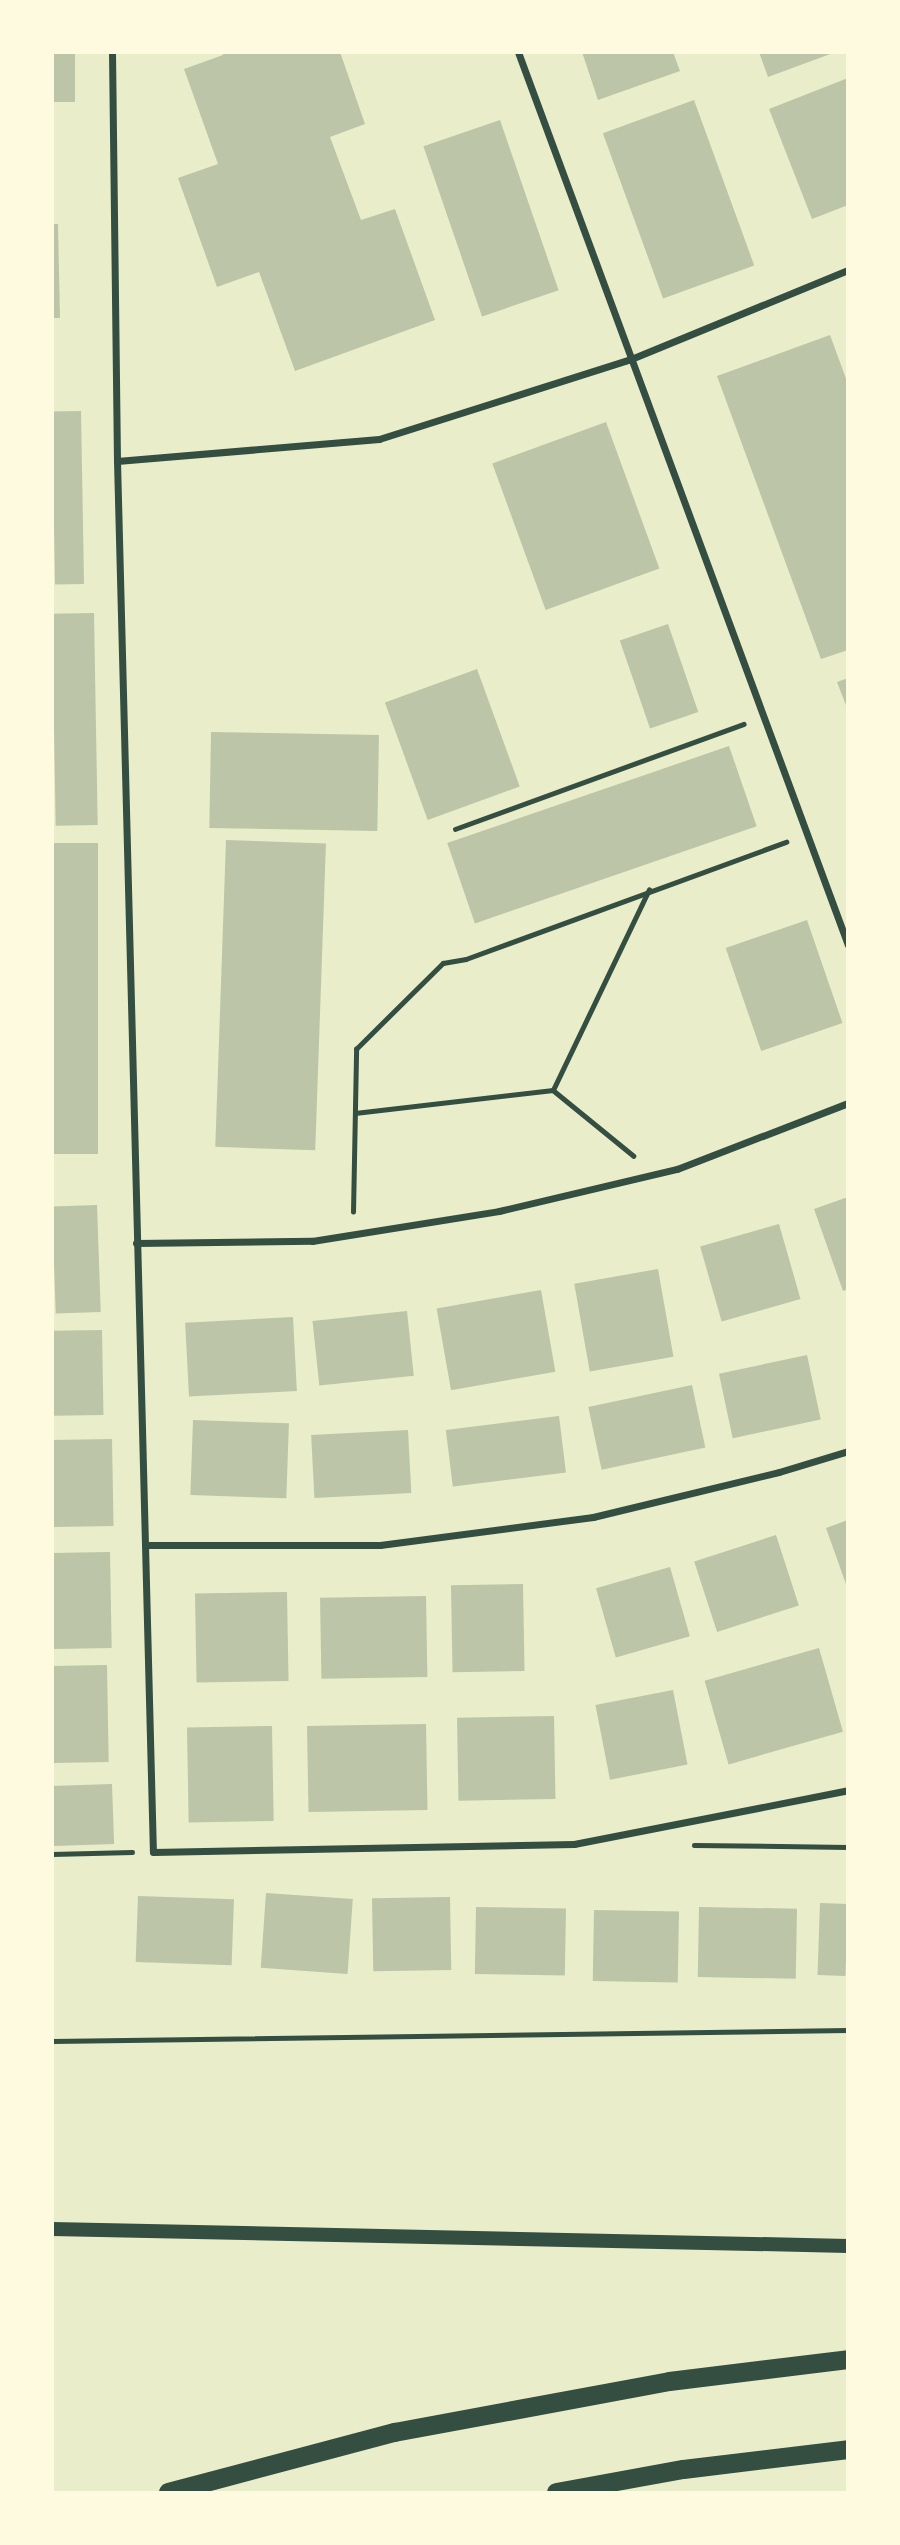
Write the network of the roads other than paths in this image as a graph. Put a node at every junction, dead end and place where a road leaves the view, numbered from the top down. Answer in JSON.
{"nodes":[{"id":1,"x":112,"y":52,"type":"edge"},
{"id":2,"x":518,"y":52,"type":"edge"},
{"id":3,"x":848,"y":270,"type":"edge"},
{"id":4,"x":631,"y":359,"type":"junction"},
{"id":5,"x":117,"y":461,"type":"junction"},
{"id":6,"x":848,"y":945,"type":"edge"},
{"id":7,"x":848,"y":1103,"type":"edge"},
{"id":8,"x":136,"y":1243,"type":"junction"},
{"id":9,"x":848,"y":1451,"type":"edge"},
{"id":10,"x":147,"y":1545,"type":"junction"},
{"id":11,"x":848,"y":1790,"type":"edge"},
{"id":12,"x":52,"y":2229,"type":"edge"},
{"id":13,"x":848,"y":2246,"type":"edge"},
{"id":14,"x":848,"y":2358,"type":"edge"},
{"id":15,"x":848,"y":2449,"type":"edge"},
{"id":16,"x":168,"y":2493,"type":"edge"},
{"id":17,"x":556,"y":2493,"type":"edge"}],
"edges":[{"from":1,"to":5,"type":"street"},
{"from":2,"to":4,"type":"street"},
{"from":3,"to":4,"type":"street"},
{"from":4,"to":5,"type":"street"},
{"from":4,"to":6,"type":"street"},
{"from":5,"to":8,"type":"street"},
{"from":7,"to":8,"type":"street"},
{"from":8,"to":10,"type":"street"},
{"from":9,"to":10,"type":"street"},
{"from":10,"to":11,"type":"street"},
{"from":12,"to":13,"type":"main road"},
{"from":14,"to":16,"type":"highway"},
{"from":15,"to":17,"type":"highway"}]}
